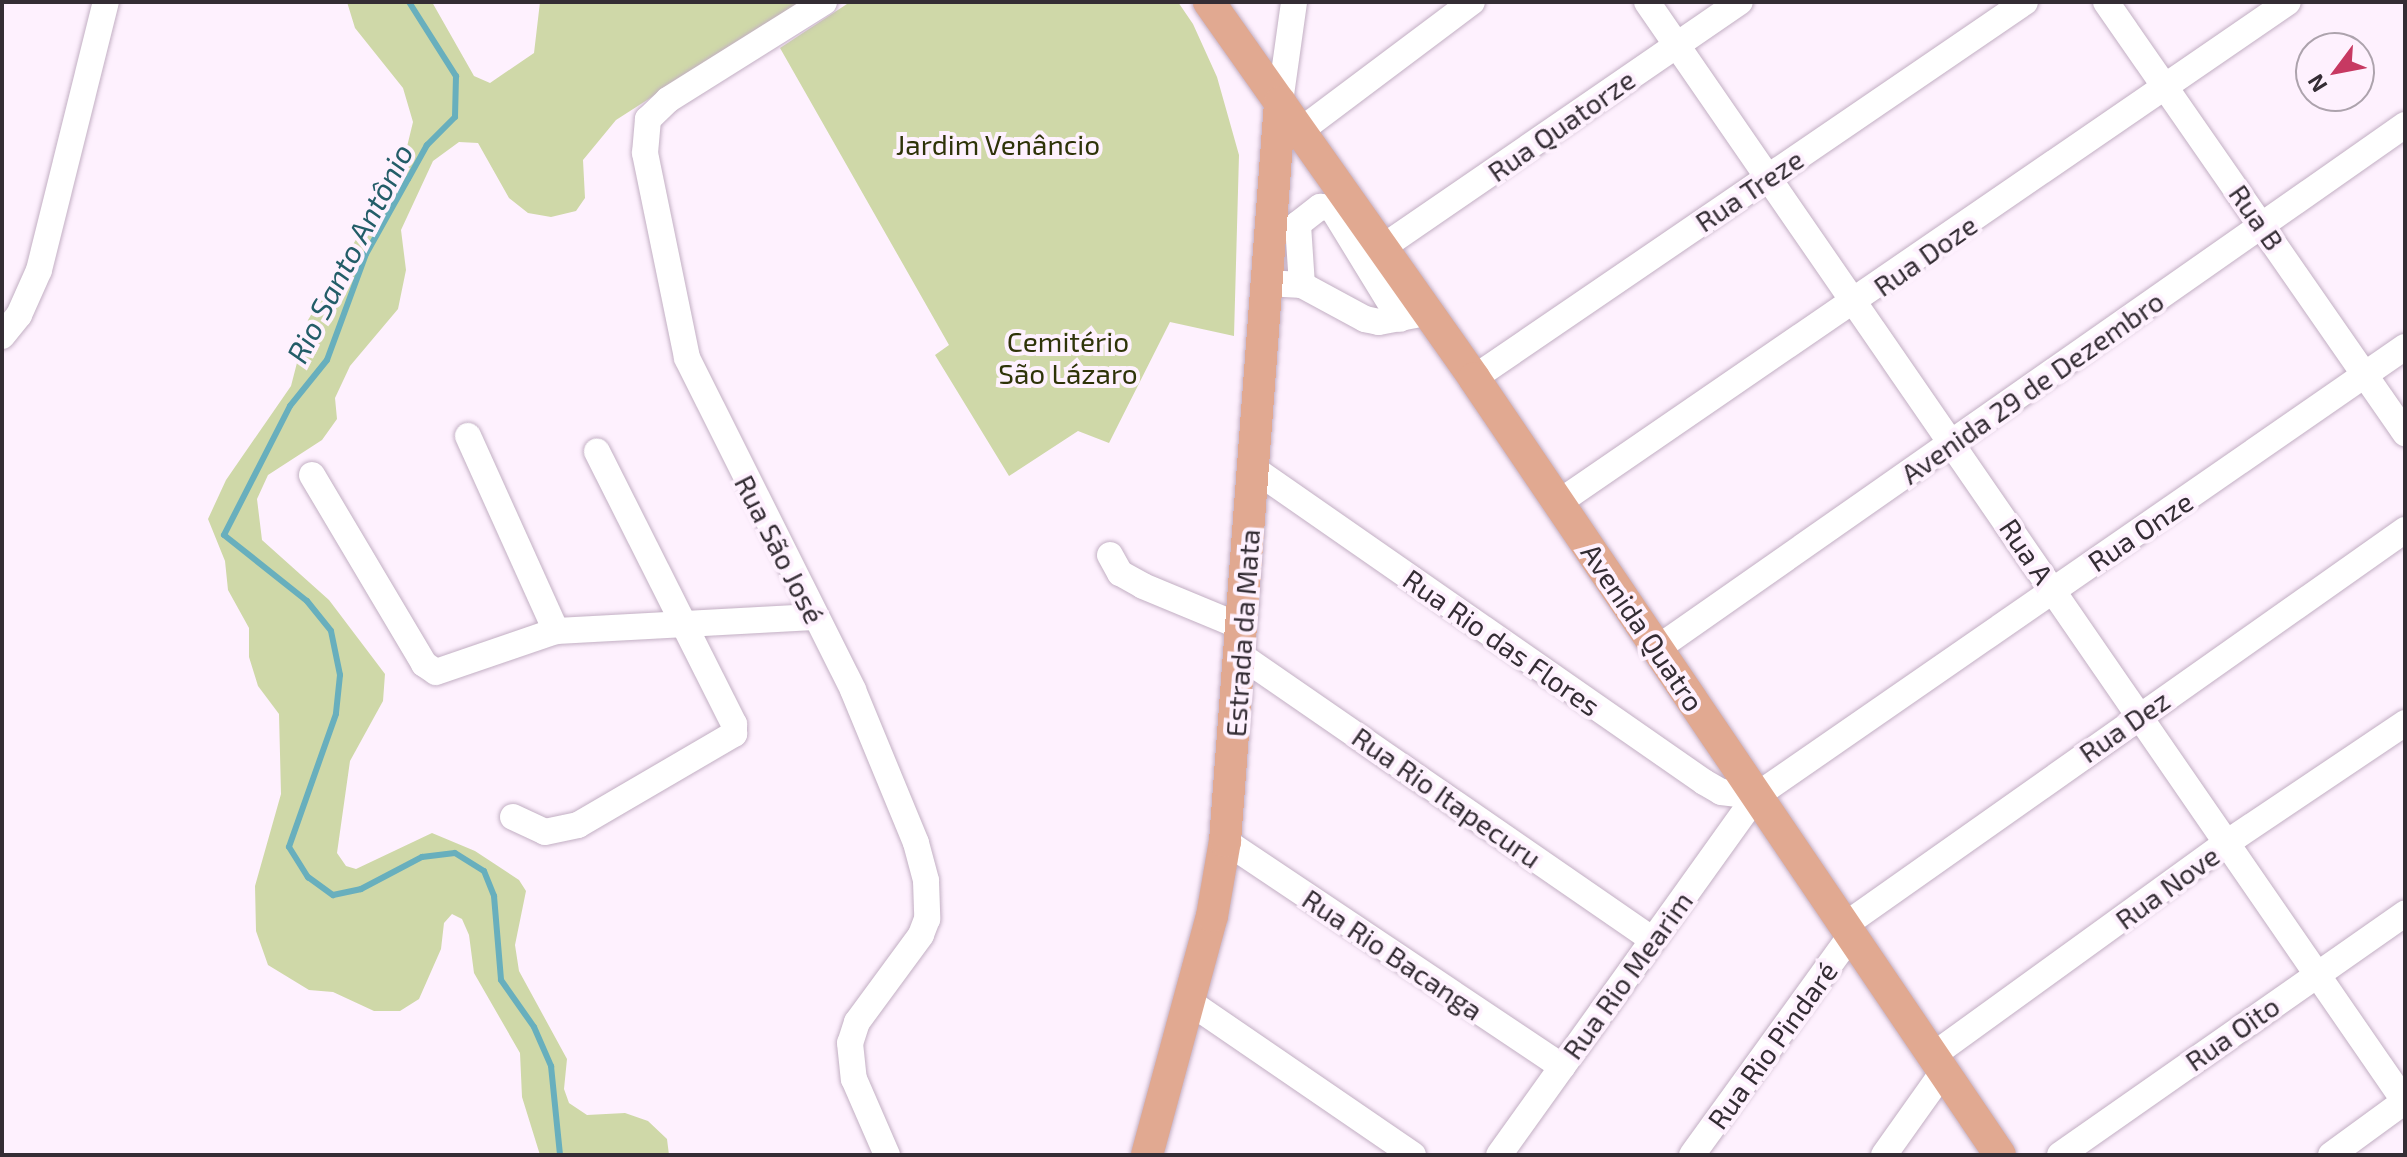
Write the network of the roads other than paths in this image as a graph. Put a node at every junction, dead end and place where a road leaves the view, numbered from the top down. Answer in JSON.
{"nodes":[{"id":1,"x":106,"y":2,"type":"edge"},
{"id":2,"x":824,"y":2,"type":"edge"},
{"id":3,"x":1209,"y":2,"type":"edge"},
{"id":4,"x":1294,"y":2,"type":"edge"},
{"id":5,"x":1472,"y":2,"type":"edge"},
{"id":6,"x":1647,"y":2,"type":"edge"},
{"id":7,"x":1740,"y":2,"type":"edge"},
{"id":8,"x":2025,"y":2,"type":"edge"},
{"id":9,"x":2106,"y":2,"type":"edge"},
{"id":10,"x":2288,"y":2,"type":"edge"},
{"id":11,"x":1676,"y":45,"type":"junction"},
{"id":12,"x":2167,"y":88,"type":"junction"},
{"id":13,"x":1280,"y":102,"type":"junction"},
{"id":14,"x":2405,"y":125,"type":"edge"},
{"id":15,"x":1300,"y":131,"type":"junction"},
{"id":16,"x":1768,"y":177,"type":"junction"},
{"id":17,"x":2263,"y":225,"type":"junction"},
{"id":18,"x":1383,"y":247,"type":"junction"},
{"id":19,"x":1268,"y":285,"type":"junction"},
{"id":20,"x":1302,"y":285,"type":"junction"},
{"id":21,"x":1858,"y":301,"type":"junction"},
{"id":22,"x":1413,"y":314,"type":"junction"},
{"id":23,"x":2,"y":336,"type":"edge"},
{"id":24,"x":2405,"y":347,"type":"edge"},
{"id":25,"x":2366,"y":376,"type":"junction"},
{"id":26,"x":1474,"y":378,"type":"junction"},
{"id":27,"x":2405,"y":433,"type":"edge"},
{"id":28,"x":468,"y":436,"type":"dead end"},
{"id":29,"x":1955,"y":441,"type":"junction"},
{"id":30,"x":597,"y":452,"type":"dead end"},
{"id":31,"x":1254,"y":469,"type":"junction"},
{"id":32,"x":312,"y":475,"type":"dead end"},
{"id":33,"x":1558,"y":503,"type":"junction"},
{"id":34,"x":2405,"y":530,"type":"edge"},
{"id":35,"x":1110,"y":555,"type":"dead end"},
{"id":36,"x":2053,"y":590,"type":"junction"},
{"id":37,"x":815,"y":617,"type":"junction"},
{"id":38,"x":680,"y":624,"type":"junction"},
{"id":39,"x":556,"y":631,"type":"junction"},
{"id":40,"x":1241,"y":641,"type":"junction"},
{"id":41,"x":1658,"y":648,"type":"junction"},
{"id":42,"x":2140,"y":715,"type":"junction"},
{"id":43,"x":2405,"y":723,"type":"edge"},
{"id":44,"x":1756,"y":796,"type":"junction"},
{"id":45,"x":513,"y":817,"type":"dead end"},
{"id":46,"x":1225,"y":841,"type":"junction"},
{"id":47,"x":2225,"y":844,"type":"junction"},
{"id":48,"x":2405,"y":913,"type":"edge"},
{"id":49,"x":1848,"y":930,"type":"junction"},
{"id":50,"x":1653,"y":940,"type":"junction"},
{"id":51,"x":2315,"y":974,"type":"junction"},
{"id":52,"x":1191,"y":1003,"type":"junction"},
{"id":53,"x":1938,"y":1064,"type":"junction"},
{"id":54,"x":1562,"y":1067,"type":"junction"},
{"id":55,"x":2405,"y":1102,"type":"edge"},
{"id":56,"x":887,"y":1155,"type":"edge"},
{"id":57,"x":1147,"y":1155,"type":"edge"},
{"id":58,"x":1413,"y":1155,"type":"edge"},
{"id":59,"x":1499,"y":1155,"type":"edge"},
{"id":60,"x":1692,"y":1155,"type":"edge"},
{"id":61,"x":1884,"y":1155,"type":"edge"},
{"id":62,"x":2000,"y":1155,"type":"edge"},
{"id":63,"x":2060,"y":1155,"type":"edge"},
{"id":64,"x":2331,"y":1155,"type":"edge"}],
"edges":[{"from":1,"to":23,"type":"street"},
{"from":2,"to":37,"type":"street","name":"Rua São José"},
{"from":3,"to":13,"type":"main road","name":"Avenida Quatro"},
{"from":4,"to":13,"type":"street"},
{"from":5,"to":15,"type":"street"},
{"from":6,"to":11,"type":"street","name":"Rua A"},
{"from":7,"to":11,"type":"street","name":"Rua Quatorze"},
{"from":8,"to":16,"type":"street","name":"Rua Treze"},
{"from":9,"to":12,"type":"street","name":"Rua B"},
{"from":10,"to":12,"type":"street","name":"Rua Doze"},
{"from":11,"to":16,"type":"street","name":"Rua A"},
{"from":11,"to":18,"type":"street","name":"Rua Quatorze"},
{"from":12,"to":17,"type":"street","name":"Rua B"},
{"from":12,"to":21,"type":"street","name":"Rua Doze"},
{"from":13,"to":15,"type":"main road","name":"Avenida Quatro"},
{"from":13,"to":19,"type":"main road","name":"Estrada da Mata"},
{"from":14,"to":17,"type":"street","name":"Avenida 29 de Dezembro"},
{"from":15,"to":18,"type":"main road","name":"Avenida Quatro"},
{"from":16,"to":21,"type":"street","name":"Rua A"},
{"from":16,"to":26,"type":"street","name":"Rua Treze"},
{"from":17,"to":25,"type":"street","name":"Rua B"},
{"from":17,"to":29,"type":"street","name":"Avenida 29 de Dezembro"},
{"from":18,"to":22,"type":"main road","name":"Avenida Quatro"},
{"from":19,"to":20,"type":"street"},
{"from":19,"to":31,"type":"main road","name":"Estrada da Mata"},
{"from":20,"to":22,"type":"street"},
{"from":20,"to":22,"type":"street"},
{"from":21,"to":29,"type":"street","name":"Rua A"},
{"from":21,"to":33,"type":"street","name":"Rua Doze"},
{"from":22,"to":26,"type":"main road","name":"Avenida Quatro"},
{"from":24,"to":25,"type":"street","name":"Rua Onze"},
{"from":25,"to":27,"type":"street","name":"Rua B"},
{"from":25,"to":36,"type":"street","name":"Rua Onze"},
{"from":26,"to":33,"type":"main road","name":"Avenida Quatro"},
{"from":28,"to":39,"type":"street"},
{"from":29,"to":36,"type":"street","name":"Rua A"},
{"from":29,"to":41,"type":"street","name":"Avenida 29 de Dezembro"},
{"from":30,"to":38,"type":"street"},
{"from":31,"to":40,"type":"main road","name":"Estrada da Mata"},
{"from":31,"to":44,"type":"street","name":"Rua Rio das Flores"},
{"from":32,"to":39,"type":"street"},
{"from":33,"to":41,"type":"main road","name":"Avenida Quatro"},
{"from":34,"to":42,"type":"street","name":"Rua Dez"},
{"from":35,"to":40,"type":"street","name":"Rua Rio Itapecuru"},
{"from":36,"to":42,"type":"street","name":"Rua A"},
{"from":36,"to":44,"type":"street","name":"Rua Onze"},
{"from":37,"to":38,"type":"street"},
{"from":37,"to":56,"type":"street","name":"Rua São José"},
{"from":38,"to":39,"type":"street"},
{"from":38,"to":45,"type":"street"},
{"from":40,"to":46,"type":"main road","name":"Estrada da Mata"},
{"from":40,"to":50,"type":"street","name":"Rua Rio Itapecuru"},
{"from":41,"to":44,"type":"main road","name":"Avenida Quatro"},
{"from":42,"to":47,"type":"street","name":"Rua A"},
{"from":42,"to":49,"type":"street","name":"Rua Dez"},
{"from":43,"to":47,"type":"street","name":"Rua Nove"},
{"from":44,"to":49,"type":"main road","name":"Avenida Quatro"},
{"from":44,"to":50,"type":"street","name":"Rua Rio Mearim"},
{"from":46,"to":52,"type":"main road","name":"Estrada da Mata"},
{"from":46,"to":54,"type":"street","name":"Rua Rio Bacanga"},
{"from":47,"to":51,"type":"street","name":"Rua A"},
{"from":47,"to":53,"type":"street","name":"Rua Nove"},
{"from":48,"to":51,"type":"street","name":"Rua Oito"},
{"from":49,"to":53,"type":"main road","name":"Avenida Quatro"},
{"from":49,"to":60,"type":"street","name":"Rua Rio Pindaré"},
{"from":50,"to":54,"type":"street","name":"Rua Rio Mearim"},
{"from":51,"to":55,"type":"street","name":"Rua A"},
{"from":51,"to":63,"type":"street","name":"Rua Oito"},
{"from":52,"to":57,"type":"main road","name":"Estrada da Mata"},
{"from":52,"to":58,"type":"street"},
{"from":53,"to":61,"type":"street","name":"Rua Nove"},
{"from":53,"to":62,"type":"main road","name":"Avenida Quatro"},
{"from":54,"to":59,"type":"street","name":"Rua Rio Mearim"},
{"from":55,"to":64,"type":"street"}]}
